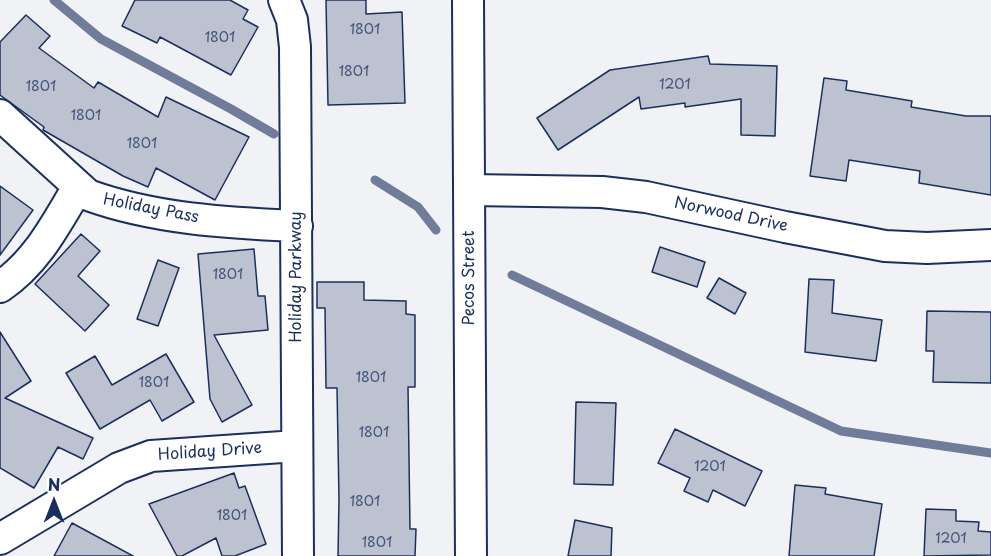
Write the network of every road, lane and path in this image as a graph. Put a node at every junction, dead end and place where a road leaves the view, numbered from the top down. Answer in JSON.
{"nodes":[{"id":1,"x":284,"y":0,"type":"edge"},
{"id":2,"x":468,"y":0,"type":"edge"},
{"id":3,"x":0,"y":115,"type":"edge"},
{"id":4,"x":78,"y":187,"type":"junction"},
{"id":5,"x":470,"y":190,"type":"junction"},
{"id":6,"x":297,"y":225,"type":"junction"},
{"id":7,"x":991,"y":245,"type":"edge"},
{"id":8,"x":0,"y":287,"type":"edge"},
{"id":9,"x":297,"y":446,"type":"junction"},
{"id":10,"x":0,"y":539,"type":"edge"},
{"id":11,"x":298,"y":556,"type":"edge"},
{"id":12,"x":471,"y":556,"type":"edge"}],
"edges":[{"from":1,"to":6,"type":"street","name":"Holiday Parkway"},
{"from":2,"to":5,"type":"street","name":"Pecos Street"},
{"from":3,"to":4,"type":"street","name":"Holiday Pass"},
{"from":4,"to":6,"type":"street","name":"Holiday Pass"},
{"from":4,"to":8,"type":"street"},
{"from":5,"to":7,"type":"street","name":"Norwood Drive"},
{"from":5,"to":12,"type":"street","name":"Pecos Street"},
{"from":6,"to":9,"type":"street","name":"Holiday Parkway"},
{"from":9,"to":10,"type":"street","name":"Holiday Drive"},
{"from":9,"to":11,"type":"street","name":"Holiday Parkway"}]}
